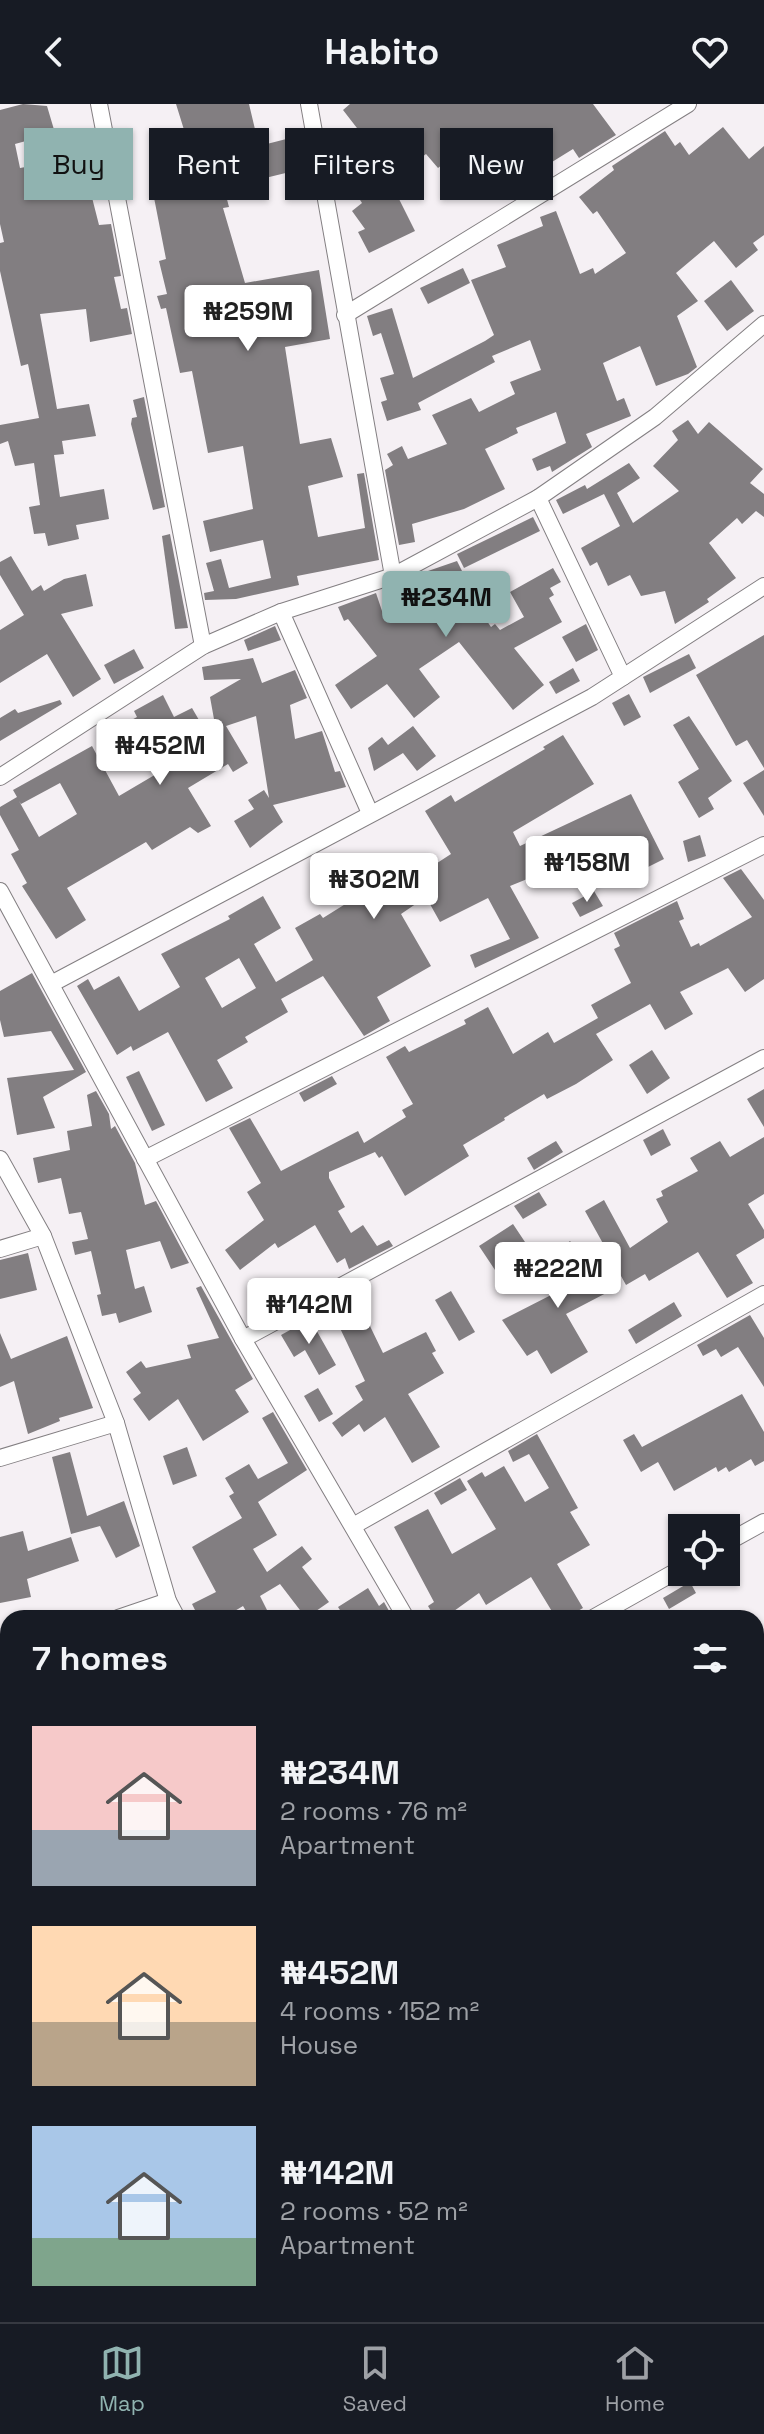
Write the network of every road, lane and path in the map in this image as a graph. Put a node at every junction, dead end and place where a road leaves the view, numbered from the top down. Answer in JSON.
{"nodes":[{"id":1,"x":99,"y":104,"type":"edge"},
{"id":2,"x":310,"y":104,"type":"edge"},
{"id":3,"x":688,"y":104,"type":"edge"},
{"id":4,"x":345,"y":315,"type":"junction"},
{"id":5,"x":764,"y":324,"type":"edge"},
{"id":6,"x":538,"y":498,"type":"junction"},
{"id":7,"x":393,"y":576,"type":"junction"},
{"id":8,"x":764,"y":586,"type":"edge"},
{"id":9,"x":281,"y":612,"type":"junction"},
{"id":10,"x":203,"y":646,"type":"junction"},
{"id":11,"x":623,"y":677,"type":"junction"},
{"id":12,"x":0,"y":777,"type":"edge"},
{"id":13,"x":370,"y":813,"type":"junction"},
{"id":14,"x":764,"y":845,"type":"edge"},
{"id":15,"x":0,"y":891,"type":"edge"},
{"id":16,"x":51,"y":984,"type":"junction"},
{"id":17,"x":764,"y":1058,"type":"edge"},
{"id":18,"x":0,"y":1159,"type":"edge"},
{"id":19,"x":145,"y":1159,"type":"junction"},
{"id":20,"x":43,"y":1236,"type":"junction"},
{"id":21,"x":0,"y":1249,"type":"edge"},
{"id":22,"x":764,"y":1294,"type":"edge"},
{"id":23,"x":243,"y":1339,"type":"junction"},
{"id":24,"x":116,"y":1423,"type":"junction"},
{"id":25,"x":0,"y":1458,"type":"edge"},
{"id":26,"x":764,"y":1522,"type":"edge"},
{"id":27,"x":353,"y":1526,"type":"junction"},
{"id":28,"x":740,"y":1535,"type":"edge"},
{"id":29,"x":668,"y":1576,"type":"edge"},
{"id":30,"x":168,"y":1601,"type":"junction"},
{"id":31,"x":142,"y":1610,"type":"edge"},
{"id":32,"x":173,"y":1610,"type":"edge"},
{"id":33,"x":401,"y":1610,"type":"edge"},
{"id":34,"x":607,"y":1610,"type":"edge"}],
"edges":[{"from":1,"to":10,"type":"street"},
{"from":2,"to":4,"type":"street"},
{"from":3,"to":4,"type":"street"},
{"from":4,"to":7,"type":"street"},
{"from":5,"to":6,"type":"street"},
{"from":6,"to":7,"type":"street"},
{"from":6,"to":11,"type":"street"},
{"from":7,"to":9,"type":"street"},
{"from":8,"to":11,"type":"street"},
{"from":9,"to":10,"type":"street"},
{"from":9,"to":13,"type":"street"},
{"from":10,"to":12,"type":"street"},
{"from":11,"to":13,"type":"street"},
{"from":13,"to":16,"type":"street"},
{"from":14,"to":19,"type":"street"},
{"from":15,"to":16,"type":"street"},
{"from":16,"to":19,"type":"street"},
{"from":17,"to":23,"type":"street"},
{"from":18,"to":20,"type":"street"},
{"from":19,"to":23,"type":"street"},
{"from":20,"to":21,"type":"street"},
{"from":20,"to":24,"type":"street"},
{"from":22,"to":27,"type":"street"},
{"from":23,"to":27,"type":"street"},
{"from":24,"to":25,"type":"street"},
{"from":24,"to":30,"type":"street"},
{"from":26,"to":28,"type":"street"},
{"from":27,"to":33,"type":"street"},
{"from":29,"to":34,"type":"street"},
{"from":30,"to":31,"type":"street"},
{"from":30,"to":32,"type":"street"}]}
